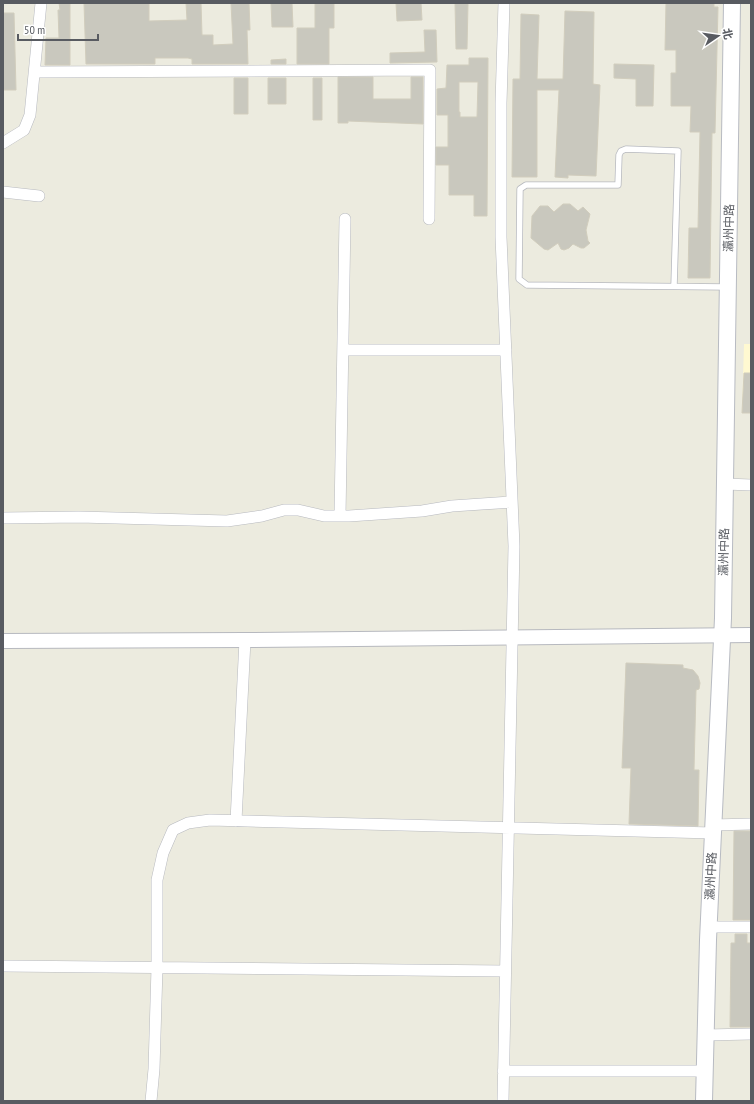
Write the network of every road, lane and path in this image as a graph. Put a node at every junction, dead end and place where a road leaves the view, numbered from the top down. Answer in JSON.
{"nodes":[{"id":1,"x":41,"y":3,"type":"edge"},
{"id":2,"x":504,"y":3,"type":"edge"},
{"id":3,"x":732,"y":3,"type":"edge"},
{"id":4,"x":35,"y":72,"type":"junction"},
{"id":5,"x":3,"y":143,"type":"edge"},
{"id":6,"x":3,"y":192,"type":"edge"},
{"id":7,"x":39,"y":196,"type":"dead end"},
{"id":8,"x":345,"y":219,"type":"dead end"},
{"id":9,"x":429,"y":219,"type":"dead end"},
{"id":10,"x":674,"y":286,"type":"junction"},
{"id":11,"x":728,"y":286,"type":"junction"},
{"id":12,"x":343,"y":350,"type":"junction"},
{"id":13,"x":506,"y":350,"type":"junction"},
{"id":14,"x":725,"y":484,"type":"junction"},
{"id":15,"x":751,"y":485,"type":"edge"},
{"id":16,"x":512,"y":502,"type":"junction"},
{"id":17,"x":340,"y":516,"type":"junction"},
{"id":18,"x":3,"y":518,"type":"edge"},
{"id":19,"x":751,"y":635,"type":"edge"},
{"id":20,"x":722,"y":636,"type":"junction"},
{"id":21,"x":512,"y":638,"type":"junction"},
{"id":22,"x":244,"y":640,"type":"junction"},
{"id":23,"x":3,"y":641,"type":"edge"},
{"id":24,"x":236,"y":821,"type":"junction"},
{"id":25,"x":751,"y":824,"type":"edge"},
{"id":26,"x":508,"y":828,"type":"junction"},
{"id":27,"x":713,"y":829,"type":"junction"},
{"id":28,"x":709,"y":927,"type":"junction"},
{"id":29,"x":751,"y":927,"type":"edge"},
{"id":30,"x":3,"y":966,"type":"edge"},
{"id":31,"x":157,"y":968,"type":"junction"},
{"id":32,"x":505,"y":971,"type":"junction"},
{"id":33,"x":751,"y":1034,"type":"edge"},
{"id":34,"x":706,"y":1035,"type":"junction"},
{"id":35,"x":503,"y":1071,"type":"junction"},
{"id":36,"x":705,"y":1071,"type":"junction"},
{"id":37,"x":150,"y":1101,"type":"edge"},
{"id":38,"x":503,"y":1101,"type":"edge"},
{"id":39,"x":704,"y":1101,"type":"edge"}],
"edges":[{"from":1,"to":4,"type":"street"},
{"from":2,"to":13,"type":"street"},
{"from":3,"to":11,"type":"main road","name":"瀛州中路"},
{"from":4,"to":5,"type":"street"},
{"from":4,"to":9,"type":"street"},
{"from":6,"to":7,"type":"street"},
{"from":8,"to":12,"type":"street"},
{"from":10,"to":10,"type":"lane"},
{"from":10,"to":11,"type":"lane"},
{"from":11,"to":14,"type":"main road","name":"瀛州中路"},
{"from":12,"to":13,"type":"street"},
{"from":12,"to":17,"type":"street"},
{"from":13,"to":16,"type":"street"},
{"from":14,"to":15,"type":"street"},
{"from":14,"to":20,"type":"main road","name":"瀛州中路"},
{"from":16,"to":17,"type":"street"},
{"from":16,"to":21,"type":"street"},
{"from":17,"to":18,"type":"street"},
{"from":19,"to":20,"type":"street"},
{"from":20,"to":21,"type":"street"},
{"from":20,"to":27,"type":"main road","name":"瀛州中路"},
{"from":21,"to":22,"type":"street"},
{"from":21,"to":26,"type":"street"},
{"from":22,"to":23,"type":"street"},
{"from":22,"to":24,"type":"street"},
{"from":24,"to":26,"type":"street"},
{"from":24,"to":31,"type":"street"},
{"from":25,"to":27,"type":"street"},
{"from":26,"to":27,"type":"street"},
{"from":26,"to":32,"type":"street"},
{"from":27,"to":28,"type":"main road","name":"瀛州中路"},
{"from":28,"to":29,"type":"street"},
{"from":28,"to":34,"type":"main road","name":"瀛州中路"},
{"from":30,"to":31,"type":"street"},
{"from":31,"to":32,"type":"street"},
{"from":31,"to":37,"type":"street"},
{"from":32,"to":35,"type":"street"},
{"from":33,"to":34,"type":"street"},
{"from":34,"to":36,"type":"main road","name":"瀛州中路"},
{"from":35,"to":36,"type":"street"},
{"from":35,"to":38,"type":"street"},
{"from":36,"to":39,"type":"main road","name":"瀛州中路"}]}
